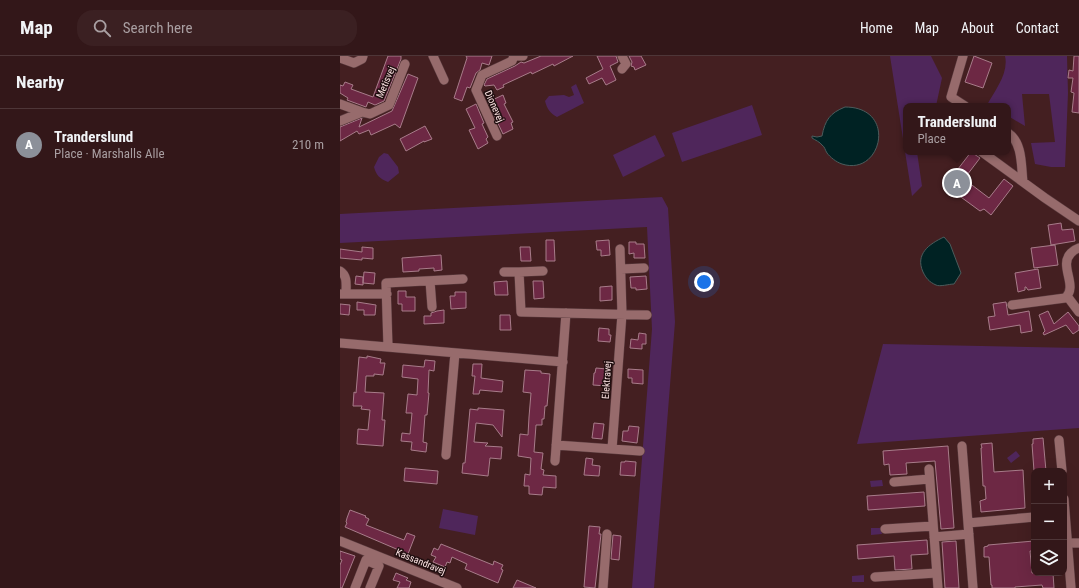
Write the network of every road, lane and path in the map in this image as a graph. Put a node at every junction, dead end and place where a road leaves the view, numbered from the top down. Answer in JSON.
{"nodes":[{"id":1,"x":363,"y":56,"type":"edge"},
{"id":2,"x":433,"y":56,"type":"edge"},
{"id":3,"x":514,"y":56,"type":"edge"},
{"id":4,"x":518,"y":56,"type":"edge"},
{"id":5,"x":523,"y":56,"type":"edge"},
{"id":6,"x":622,"y":56,"type":"edge"},
{"id":7,"x":963,"y":56,"type":"edge"},
{"id":8,"x":340,"y":58,"type":"edge"},
{"id":9,"x":405,"y":64,"type":"dead end"},
{"id":10,"x":622,"y":69,"type":"dead end"},
{"id":11,"x":444,"y":80,"type":"dead end"},
{"id":12,"x":960,"y":103,"type":"edge"},
{"id":13,"x":340,"y":104,"type":"edge"},
{"id":14,"x":362,"y":112,"type":"junction"},
{"id":15,"x":340,"y":121,"type":"edge"},
{"id":16,"x":1011,"y":135,"type":"edge"},
{"id":17,"x":497,"y":136,"type":"dead end"},
{"id":18,"x":986,"y":155,"type":"edge"},
{"id":19,"x":1023,"y":182,"type":"junction"},
{"id":20,"x":1079,"y":221,"type":"edge"},
{"id":21,"x":1079,"y":248,"type":"edge"},
{"id":22,"x":620,"y":249,"type":"dead end"},
{"id":23,"x":644,"y":268,"type":"dead end"},
{"id":24,"x":621,"y":269,"type":"junction"},
{"id":25,"x":340,"y":271,"type":"edge"},
{"id":26,"x":544,"y":271,"type":"dead end"},
{"id":27,"x":504,"y":272,"type":"dead end"},
{"id":28,"x":519,"y":272,"type":"junction"},
{"id":29,"x":463,"y":279,"type":"dead end"},
{"id":30,"x":430,"y":281,"type":"junction"},
{"id":31,"x":343,"y":294,"type":"edge"},
{"id":32,"x":387,"y":294,"type":"junction"},
{"id":33,"x":1067,"y":296,"type":"junction"},
{"id":34,"x":1012,"y":305,"type":"dead end"},
{"id":35,"x":432,"y":307,"type":"dead end"},
{"id":36,"x":566,"y":312,"type":"junction"},
{"id":37,"x":1079,"y":312,"type":"edge"},
{"id":38,"x":622,"y":314,"type":"junction"},
{"id":39,"x":647,"y":315,"type":"dead end"},
{"id":40,"x":340,"y":343,"type":"edge"},
{"id":41,"x":388,"y":347,"type":"junction"},
{"id":42,"x":455,"y":353,"type":"junction"},
{"id":43,"x":563,"y":362,"type":"junction"},
{"id":44,"x":1059,"y":440,"type":"dead end"},
{"id":45,"x":556,"y":445,"type":"junction"},
{"id":46,"x":962,"y":446,"type":"dead end"},
{"id":47,"x":612,"y":449,"type":"junction"},
{"id":48,"x":640,"y":451,"type":"dead end"},
{"id":49,"x":446,"y":455,"type":"dead end"},
{"id":50,"x":555,"y":461,"type":"dead end"},
{"id":51,"x":1062,"y":468,"type":"edge"},
{"id":52,"x":929,"y":469,"type":"dead end"},
{"id":53,"x":929,"y":479,"type":"junction"},
{"id":54,"x":894,"y":482,"type":"dead end"},
{"id":55,"x":1031,"y":517,"type":"edge"},
{"id":56,"x":968,"y":523,"type":"junction"},
{"id":57,"x":933,"y":526,"type":"junction"},
{"id":58,"x":885,"y":530,"type":"dead end"},
{"id":59,"x":607,"y":534,"type":"dead end"},
{"id":60,"x":969,"y":534,"type":"junction"},
{"id":61,"x":934,"y":537,"type":"junction"},
{"id":62,"x":340,"y":541,"type":"edge"},
{"id":63,"x":1079,"y":542,"type":"edge"},
{"id":64,"x":1067,"y":544,"type":"joint"},
{"id":65,"x":374,"y":559,"type":"junction"},
{"id":66,"x":936,"y":573,"type":"junction"},
{"id":67,"x":875,"y":577,"type":"dead end"},
{"id":68,"x":355,"y":588,"type":"edge"},
{"id":69,"x":370,"y":588,"type":"edge"},
{"id":70,"x":457,"y":588,"type":"edge"},
{"id":71,"x":603,"y":588,"type":"edge"},
{"id":72,"x":938,"y":588,"type":"edge"},
{"id":73,"x":973,"y":588,"type":"edge"},
{"id":74,"x":1071,"y":588,"type":"edge"}],
"edges":[{"from":1,"to":8,"type":"street"},
{"from":2,"to":11,"type":"street"},
{"from":3,"to":17,"type":"street","name":"Dionevej"},
{"from":4,"to":5,"type":"street"},
{"from":6,"to":10,"type":"street"},
{"from":7,"to":12,"type":"street"},
{"from":9,"to":14,"type":"street","name":"Metisvej"},
{"from":13,"to":14,"type":"street","name":"Metisvej"},
{"from":14,"to":15,"type":"street","name":"Metisvej"},
{"from":16,"to":19,"type":"street"},
{"from":18,"to":19,"type":"street"},
{"from":19,"to":20,"type":"street"},
{"from":21,"to":33,"type":"street"},
{"from":22,"to":24,"type":"street","name":"Elektravej"},
{"from":23,"to":24,"type":"street"},
{"from":24,"to":38,"type":"street","name":"Elektravej"},
{"from":25,"to":31,"type":"street"},
{"from":26,"to":28,"type":"street"},
{"from":27,"to":28,"type":"street"},
{"from":28,"to":36,"type":"street"},
{"from":29,"to":30,"type":"street"},
{"from":30,"to":32,"type":"street"},
{"from":30,"to":35,"type":"street"},
{"from":31,"to":32,"type":"street"},
{"from":32,"to":41,"type":"street"},
{"from":33,"to":34,"type":"street"},
{"from":33,"to":37,"type":"street"},
{"from":36,"to":38,"type":"street"},
{"from":36,"to":43,"type":"street"},
{"from":38,"to":39,"type":"street"},
{"from":38,"to":47,"type":"street","name":"Elektravej"},
{"from":40,"to":41,"type":"street"},
{"from":41,"to":42,"type":"street"},
{"from":42,"to":43,"type":"street"},
{"from":42,"to":49,"type":"street"},
{"from":43,"to":45,"type":"street"},
{"from":44,"to":51,"type":"street"},
{"from":45,"to":47,"type":"street"},
{"from":45,"to":50,"type":"street"},
{"from":46,"to":56,"type":"street"},
{"from":47,"to":48,"type":"street"},
{"from":52,"to":53,"type":"street"},
{"from":53,"to":54,"type":"street"},
{"from":53,"to":57,"type":"street"},
{"from":55,"to":56,"type":"street"},
{"from":56,"to":60,"type":"street"},
{"from":57,"to":58,"type":"street"},
{"from":57,"to":61,"type":"street"},
{"from":59,"to":71,"type":"street"},
{"from":60,"to":61,"type":"street"},
{"from":60,"to":73,"type":"street"},
{"from":61,"to":66,"type":"street"},
{"from":62,"to":65,"type":"street","name":"Kassandravej"},
{"from":63,"to":64,"type":"street"},
{"from":64,"to":74,"type":"street"},
{"from":65,"to":68,"type":"street"},
{"from":65,"to":69,"type":"street"},
{"from":65,"to":70,"type":"street","name":"Kassandravej"},
{"from":66,"to":67,"type":"street"},
{"from":66,"to":72,"type":"street"}]}
